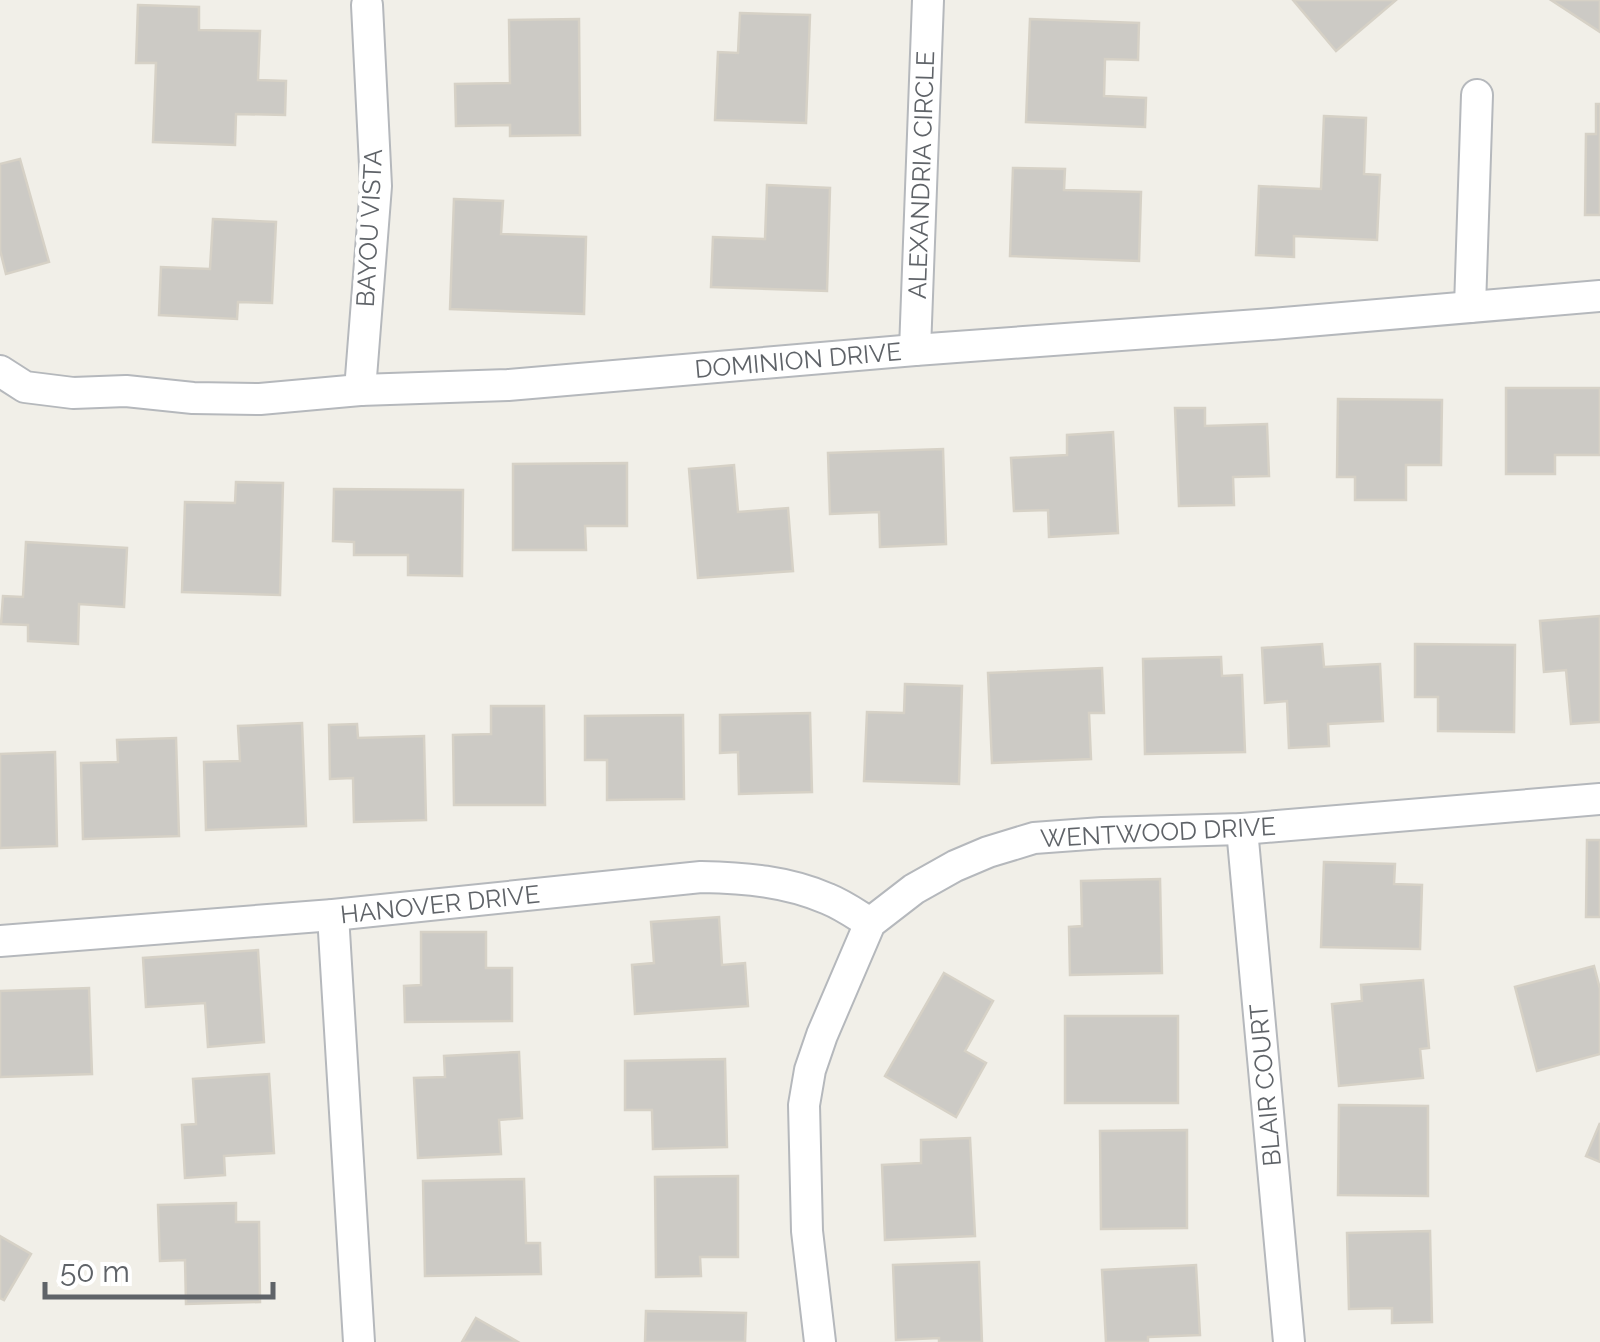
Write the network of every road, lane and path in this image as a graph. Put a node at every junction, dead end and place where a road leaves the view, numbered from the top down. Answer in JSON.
{"nodes":[{"id":1,"x":928,"y":0,"type":"edge"},
{"id":2,"x":367,"y":6,"type":"dead end"},
{"id":3,"x":1477,"y":95,"type":"dead end"},
{"id":4,"x":1600,"y":296,"type":"edge"},
{"id":5,"x":1470,"y":308,"type":"junction"},
{"id":6,"x":915,"y":350,"type":"junction"},
{"id":7,"x":0,"y":371,"type":"edge"},
{"id":8,"x":360,"y":390,"type":"junction"},
{"id":9,"x":1600,"y":799,"type":"edge"},
{"id":10,"x":1242,"y":828,"type":"junction"},
{"id":11,"x":333,"y":915,"type":"junction"},
{"id":12,"x":870,"y":923,"type":"junction"},
{"id":13,"x":0,"y":941,"type":"edge"},
{"id":14,"x":359,"y":1342,"type":"edge"},
{"id":15,"x":820,"y":1342,"type":"edge"},
{"id":16,"x":1288,"y":1342,"type":"edge"}],
"edges":[{"from":1,"to":6,"type":"street","name":"ALEXANDRIA CIRCLE"},
{"from":2,"to":8,"type":"street","name":"BAYOU VISTA"},
{"from":3,"to":5,"type":"street"},
{"from":4,"to":5,"type":"street","name":"DOMINION DRIVE"},
{"from":5,"to":6,"type":"street","name":"DOMINION DRIVE"},
{"from":6,"to":8,"type":"street","name":"DOMINION DRIVE"},
{"from":7,"to":8,"type":"street","name":"DOMINION DRIVE"},
{"from":9,"to":10,"type":"street","name":"WENTWOOD DRIVE"},
{"from":10,"to":12,"type":"street","name":"WENTWOOD DRIVE"},
{"from":10,"to":16,"type":"street","name":"BLAIR COURT"},
{"from":11,"to":12,"type":"street","name":"HANOVER DRIVE"},
{"from":11,"to":13,"type":"street","name":"HANOVER DRIVE"},
{"from":11,"to":14,"type":"street"},
{"from":12,"to":15,"type":"street","name":"WENTWOOD DRIVE"}]}
